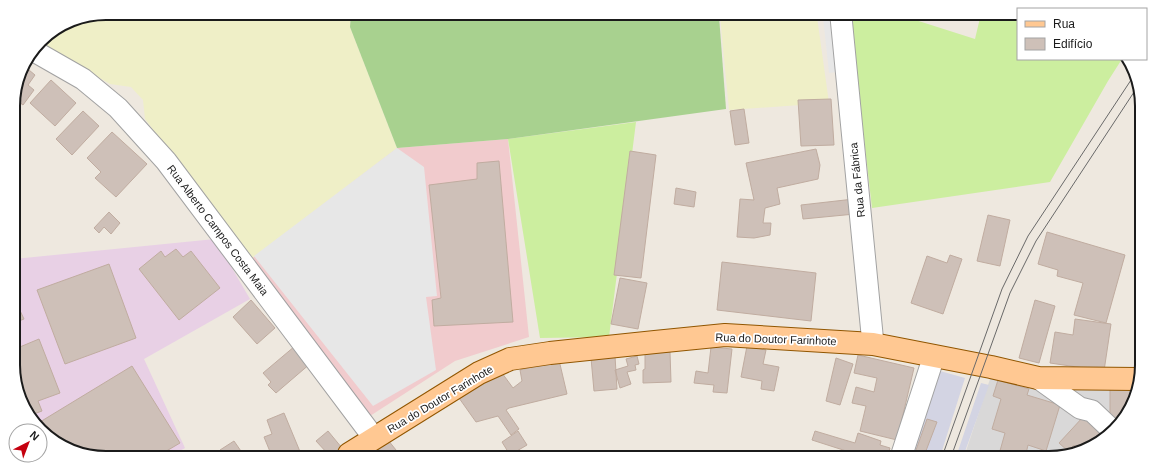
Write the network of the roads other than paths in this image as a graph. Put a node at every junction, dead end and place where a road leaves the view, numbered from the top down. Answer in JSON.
{"nodes":[{"id":1,"x":841,"y":20,"type":"edge"},
{"id":2,"x":38,"y":54,"type":"edge"},
{"id":3,"x":873,"y":344,"type":"junction"},
{"id":4,"x":934,"y":356,"type":"junction"},
{"id":5,"x":1038,"y":378,"type":"junction"},
{"id":6,"x":1096,"y":379,"type":"junction"},
{"id":7,"x":1133,"y":379,"type":"edge"},
{"id":8,"x":1092,"y":411,"type":"junction"},
{"id":9,"x":1109,"y":427,"type":"edge"},
{"id":10,"x":374,"y":438,"type":"junction"},
{"id":11,"x":354,"y":451,"type":"edge"},
{"id":12,"x":903,"y":451,"type":"edge"}],
"edges":[{"from":1,"to":3,"type":"street","name":"Rua da Fábrica"},
{"from":2,"to":10,"type":"street","name":"Rua Alberto Campos Costa Maia"},
{"from":3,"to":4,"type":"main road","name":"Rua do Doutor Farinhote"},
{"from":3,"to":10,"type":"main road","name":"Rua do Doutor Farinhote"},
{"from":4,"to":5,"type":"main road","name":"Rua do Doutor Farinhote"},
{"from":4,"to":12,"type":"street"},
{"from":5,"to":6,"type":"main road"},
{"from":5,"to":8,"type":"street","name":"Rua do Doutor Farinhote"},
{"from":6,"to":7,"type":"main road"},
{"from":6,"to":8,"type":"street"},
{"from":8,"to":9,"type":"street","name":"Rua do Doutor Farinhote"},
{"from":10,"to":11,"type":"main road","name":"Rua do Doutor Farinhote"}]}
